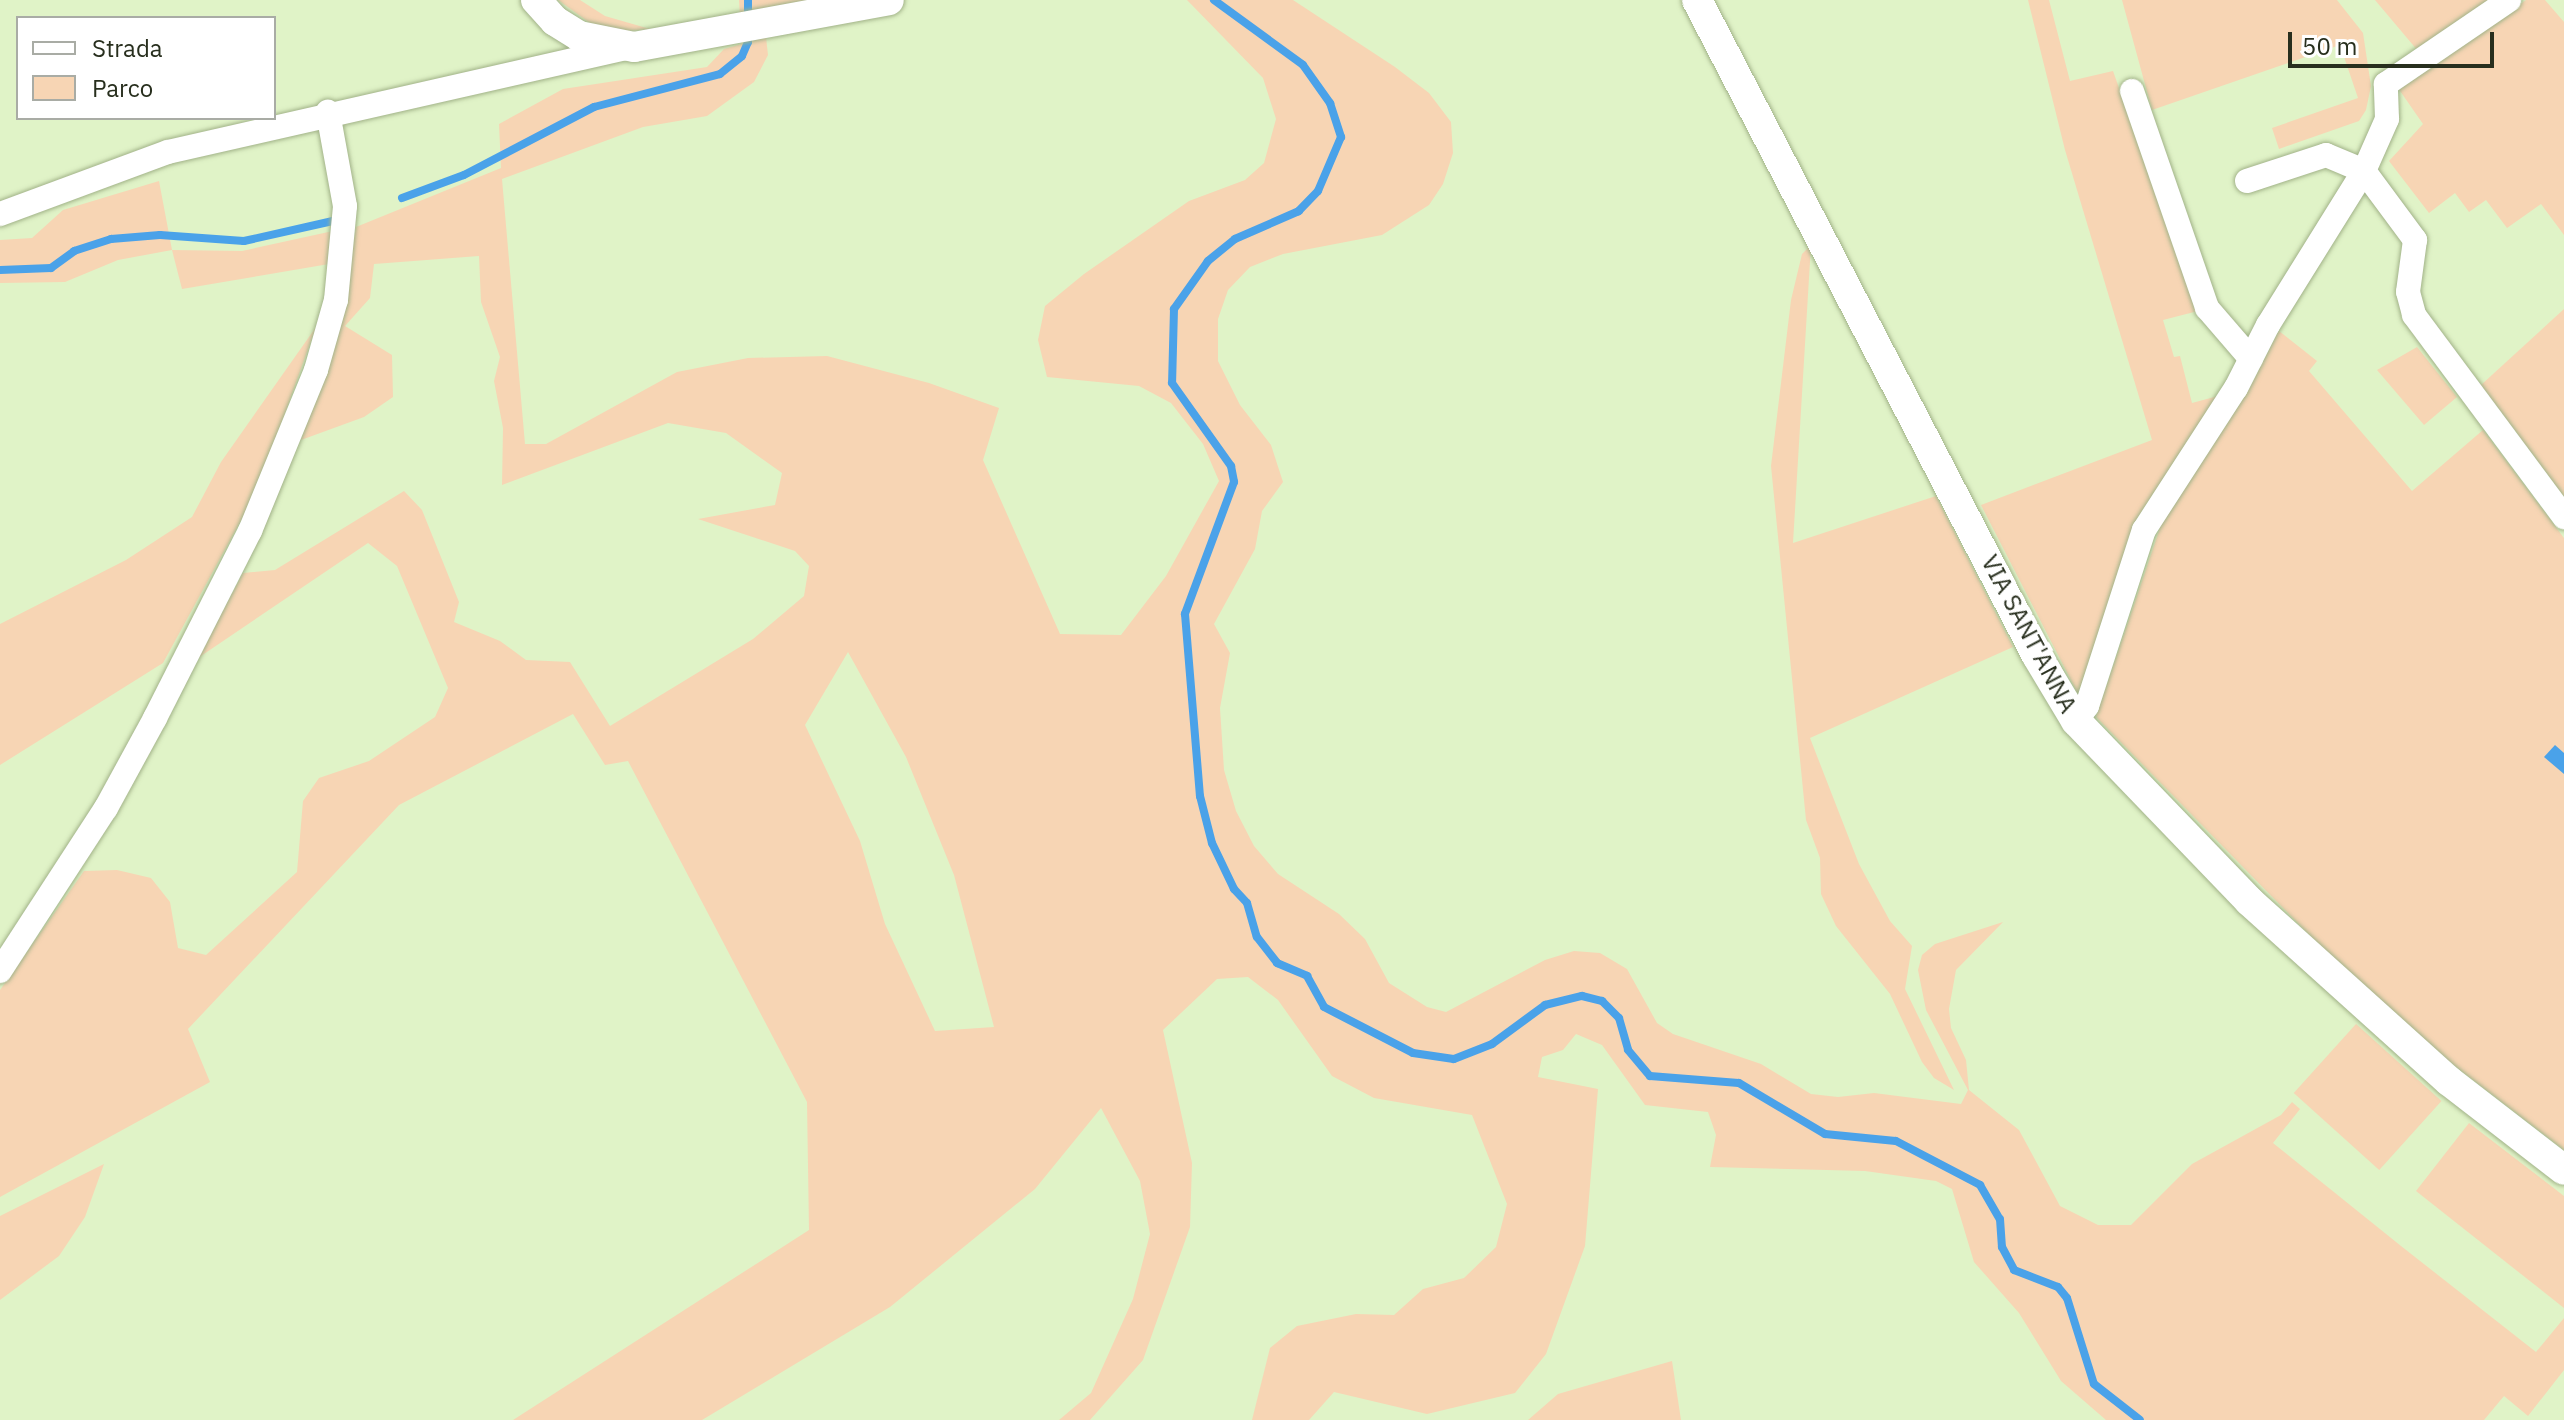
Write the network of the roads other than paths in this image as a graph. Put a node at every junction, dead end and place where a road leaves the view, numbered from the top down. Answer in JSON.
{"nodes":[{"id":1,"x":536,"y":0,"type":"edge"},
{"id":2,"x":889,"y":0,"type":"edge"},
{"id":3,"x":1697,"y":0,"type":"edge"},
{"id":4,"x":2509,"y":0,"type":"edge"},
{"id":5,"x":634,"y":47,"type":"junction"},
{"id":6,"x":2132,"y":91,"type":"dead end"},
{"id":7,"x":328,"y":112,"type":"junction"},
{"id":8,"x":2364,"y":171,"type":"junction"},
{"id":9,"x":2247,"y":181,"type":"dead end"},
{"id":10,"x":0,"y":214,"type":"edge"},
{"id":11,"x":2251,"y":359,"type":"junction"},
{"id":12,"x":2564,"y":517,"type":"edge"},
{"id":13,"x":2076,"y":721,"type":"junction"},
{"id":14,"x":0,"y":971,"type":"edge"},
{"id":15,"x":2564,"y":1170,"type":"edge"}],
"edges":[{"from":1,"to":5,"type":"street"},
{"from":2,"to":5,"type":"street"},
{"from":3,"to":13,"type":"street","name":"VIA SANT'ANNA"},
{"from":4,"to":8,"type":"street"},
{"from":5,"to":7,"type":"street"},
{"from":6,"to":11,"type":"street"},
{"from":7,"to":10,"type":"street"},
{"from":7,"to":14,"type":"street"},
{"from":8,"to":9,"type":"street"},
{"from":8,"to":11,"type":"street"},
{"from":8,"to":12,"type":"street"},
{"from":11,"to":13,"type":"street"},
{"from":13,"to":15,"type":"street","name":"VIA SANT'ANNA"}]}
